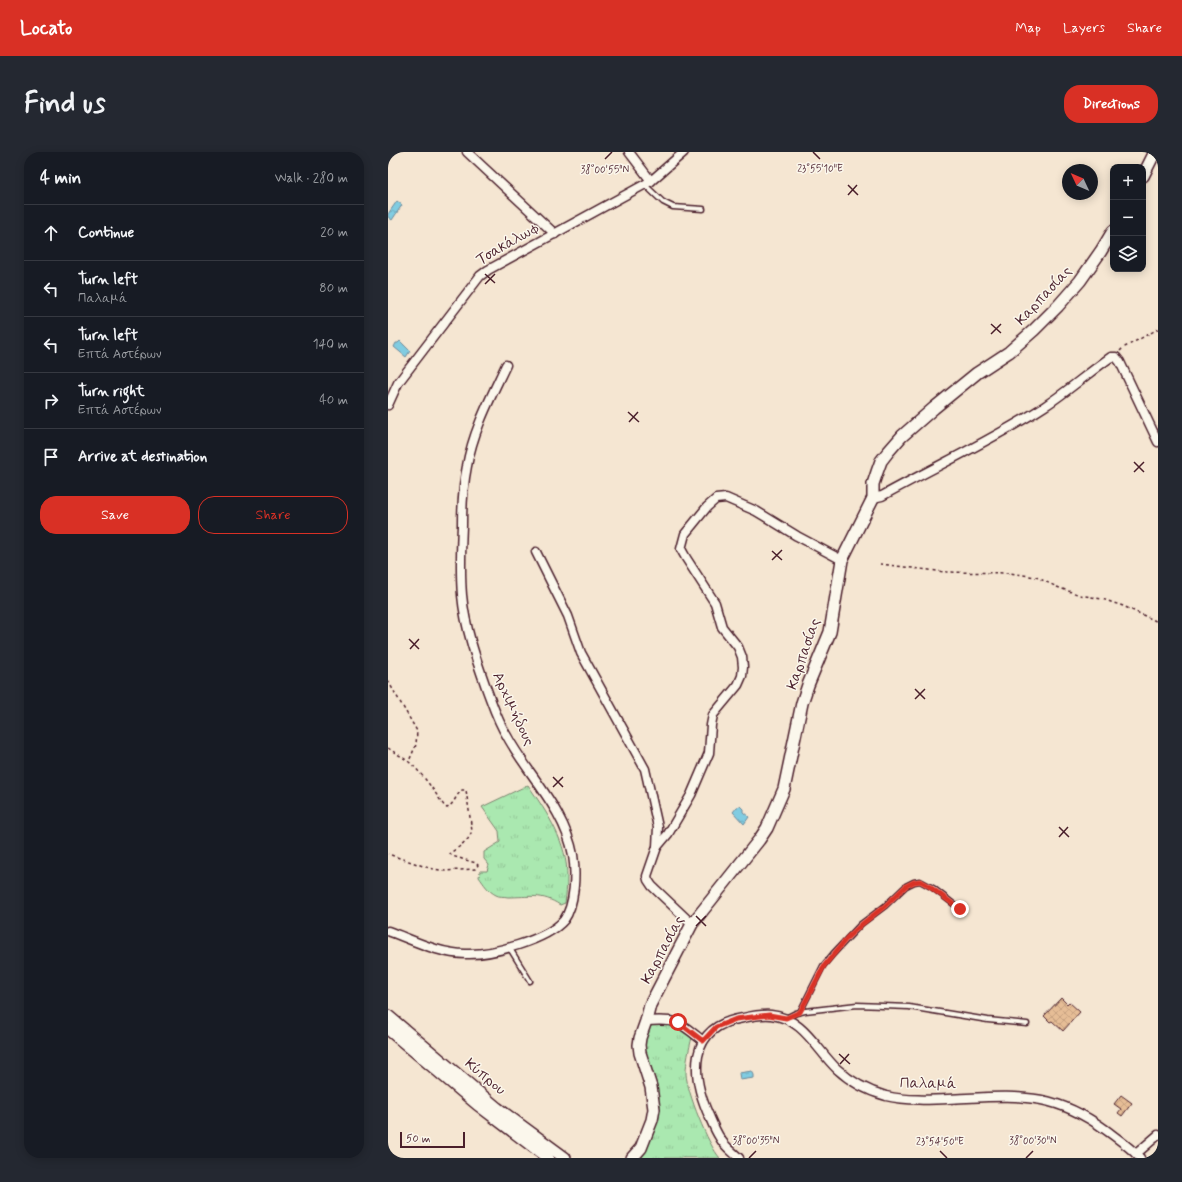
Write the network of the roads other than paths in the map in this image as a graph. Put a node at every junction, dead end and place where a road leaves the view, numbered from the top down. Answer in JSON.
{"nodes":[{"id":1,"x":466,"y":152,"type":"edge"},
{"id":2,"x":630,"y":152,"type":"edge"},
{"id":3,"x":684,"y":152,"type":"edge"},
{"id":4,"x":1155,"y":152,"type":"edge"},
{"id":5,"x":1146,"y":170,"type":"edge"},
{"id":6,"x":648,"y":183,"type":"junction"},
{"id":7,"x":703,"y":209,"type":"dead end"},
{"id":8,"x":555,"y":234,"type":"junction"},
{"id":9,"x":1110,"y":235,"type":"edge"},
{"id":10,"x":506,"y":364,"type":"dead end"},
{"id":11,"x":388,"y":405,"type":"edge"},
{"id":12,"x":1158,"y":442,"type":"edge"},
{"id":13,"x":872,"y":498,"type":"junction"},
{"id":14,"x":536,"y":552,"type":"dead end"},
{"id":15,"x":842,"y":560,"type":"junction"},
{"id":16,"x":657,"y":847,"type":"junction"},
{"id":17,"x":960,"y":909,"type":"dead end"},
{"id":18,"x":692,"y":924,"type":"junction"},
{"id":19,"x":388,"y":930,"type":"edge"},
{"id":20,"x":509,"y":947,"type":"junction"},
{"id":21,"x":530,"y":980,"type":"dead end"},
{"id":22,"x":800,"y":1012,"type":"junction"},
{"id":23,"x":388,"y":1016,"type":"edge"},
{"id":24,"x":786,"y":1018,"type":"junction"},
{"id":25,"x":646,"y":1021,"type":"junction"},
{"id":26,"x":1027,"y":1024,"type":"dead end"},
{"id":27,"x":393,"y":1029,"type":"edge"},
{"id":28,"x":703,"y":1041,"type":"junction"},
{"id":29,"x":1158,"y":1135,"type":"edge"},
{"id":30,"x":640,"y":1153,"type":"edge"},
{"id":31,"x":1138,"y":1156,"type":"edge"},
{"id":32,"x":548,"y":1158,"type":"edge"},
{"id":33,"x":565,"y":1158,"type":"edge"},
{"id":34,"x":632,"y":1158,"type":"edge"},
{"id":35,"x":740,"y":1158,"type":"edge"}],
"edges":[{"from":1,"to":8,"type":"street"},
{"from":2,"to":6,"type":"street"},
{"from":3,"to":6,"type":"street","name":"Τσακάλωφ"},
{"from":4,"to":5,"type":"street"},
{"from":6,"to":7,"type":"lane"},
{"from":6,"to":8,"type":"street","name":"Τσακάλωφ"},
{"from":8,"to":11,"type":"street","name":"Τσακάλωφ"},
{"from":9,"to":13,"type":"street","name":"Καρπασίας"},
{"from":10,"to":20,"type":"street","name":"Αρχιμήδους"},
{"from":12,"to":13,"type":"street"},
{"from":13,"to":15,"type":"street","name":"Καρπασίας"},
{"from":14,"to":16,"type":"street"},
{"from":15,"to":16,"type":"street"},
{"from":15,"to":18,"type":"street","name":"Καρπασίας"},
{"from":16,"to":18,"type":"street"},
{"from":17,"to":22,"type":"lane"},
{"from":18,"to":25,"type":"street","name":"Καρπασίας"},
{"from":19,"to":20,"type":"street","name":"Αρχιμήδους"},
{"from":20,"to":21,"type":"lane"},
{"from":22,"to":24,"type":"lane"},
{"from":22,"to":26,"type":"lane"},
{"from":23,"to":27,"type":"street","name":"Κύπρου"},
{"from":24,"to":28,"type":"street","name":"Παλαμά"},
{"from":24,"to":31,"type":"street","name":"Παλαμά"},
{"from":25,"to":28,"type":"street"},
{"from":25,"to":30,"type":"street","name":"Καρπασίας"},
{"from":27,"to":32,"type":"street","name":"Κύπρου"},
{"from":27,"to":33,"type":"street","name":"Κύπρου"},
{"from":28,"to":35,"type":"street","name":"Παλαμά"},
{"from":29,"to":31,"type":"street"},
{"from":30,"to":34,"type":"street","name":"Καρπασίας"}]}
